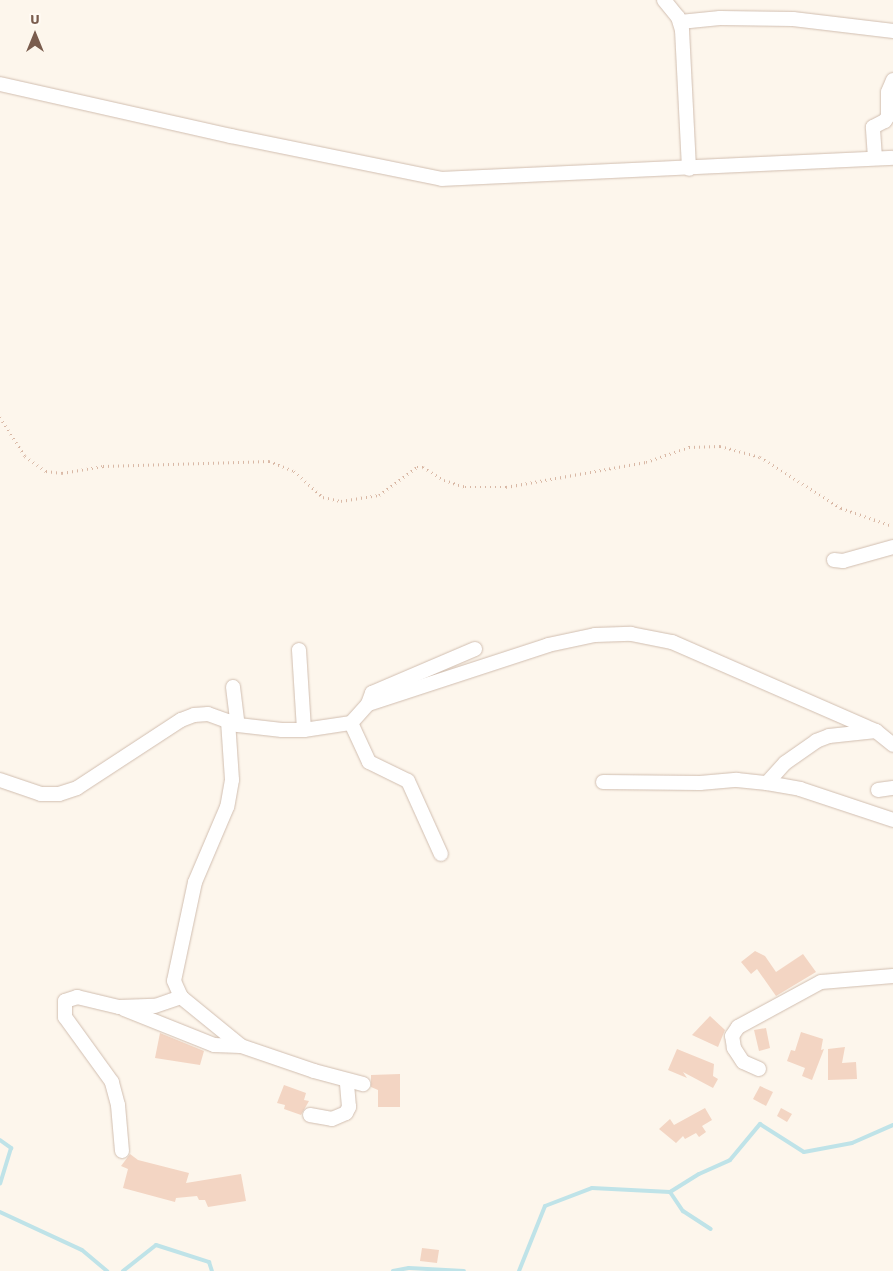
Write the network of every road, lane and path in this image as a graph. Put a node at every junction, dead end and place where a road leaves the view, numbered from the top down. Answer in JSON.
{"nodes":[{"id":1,"x":664,"y":0,"type":"edge"},
{"id":2,"x":680,"y":22,"type":"junction"},
{"id":3,"x":893,"y":31,"type":"edge"},
{"id":4,"x":893,"y":80,"type":"edge"},
{"id":5,"x":0,"y":84,"type":"edge"},
{"id":6,"x":875,"y":158,"type":"junction"},
{"id":7,"x":893,"y":158,"type":"edge"},
{"id":8,"x":689,"y":169,"type":"junction"},
{"id":9,"x":0,"y":417,"type":"edge"},
{"id":10,"x":893,"y":526,"type":"edge"},
{"id":11,"x":893,"y":547,"type":"edge"},
{"id":12,"x":834,"y":560,"type":"dead end"},
{"id":13,"x":475,"y":648,"type":"dead end"},
{"id":14,"x":299,"y":650,"type":"dead end"},
{"id":15,"x":233,"y":687,"type":"dead end"},
{"id":16,"x":368,"y":704,"type":"junction"},
{"id":17,"x":233,"y":723,"type":"junction"},
{"id":18,"x":351,"y":723,"type":"junction"},
{"id":19,"x":304,"y":730,"type":"junction"},
{"id":20,"x":876,"y":731,"type":"junction"},
{"id":21,"x":893,"y":745,"type":"edge"},
{"id":22,"x":0,"y":780,"type":"edge"},
{"id":23,"x":603,"y":782,"type":"dead end"},
{"id":24,"x":766,"y":783,"type":"junction"},
{"id":25,"x":893,"y":788,"type":"edge"},
{"id":26,"x":878,"y":790,"type":"dead end"},
{"id":27,"x":893,"y":820,"type":"edge"},
{"id":28,"x":441,"y":854,"type":"dead end"},
{"id":29,"x":893,"y":976,"type":"edge"},
{"id":30,"x":180,"y":997,"type":"junction"},
{"id":31,"x":119,"y":1007,"type":"junction"},
{"id":32,"x":241,"y":1046,"type":"junction"},
{"id":33,"x":759,"y":1069,"type":"dead end"},
{"id":34,"x":347,"y":1082,"type":"junction"},
{"id":35,"x":363,"y":1084,"type":"dead end"},
{"id":36,"x":310,"y":1115,"type":"dead end"},
{"id":37,"x":122,"y":1151,"type":"dead end"}],
"edges":[{"from":1,"to":2,"type":"street"},
{"from":2,"to":3,"type":"street"},
{"from":2,"to":8,"type":"street"},
{"from":4,"to":6,"type":"street"},
{"from":5,"to":8,"type":"street"},
{"from":6,"to":7,"type":"street"},
{"from":6,"to":8,"type":"street"},
{"from":9,"to":10,"type":"path"},
{"from":11,"to":12,"type":"street"},
{"from":13,"to":16,"type":"street"},
{"from":14,"to":19,"type":"street"},
{"from":15,"to":17,"type":"street"},
{"from":16,"to":18,"type":"street"},
{"from":16,"to":20,"type":"street"},
{"from":17,"to":19,"type":"street"},
{"from":17,"to":22,"type":"street"},
{"from":17,"to":30,"type":"street"},
{"from":18,"to":19,"type":"street"},
{"from":18,"to":28,"type":"street"},
{"from":20,"to":21,"type":"street"},
{"from":20,"to":24,"type":"street"},
{"from":23,"to":24,"type":"street"},
{"from":24,"to":27,"type":"street"},
{"from":25,"to":26,"type":"street"},
{"from":29,"to":33,"type":"street"},
{"from":30,"to":31,"type":"street"},
{"from":30,"to":32,"type":"street"},
{"from":31,"to":32,"type":"street"},
{"from":31,"to":37,"type":"street"},
{"from":32,"to":34,"type":"street"},
{"from":34,"to":35,"type":"street"},
{"from":34,"to":36,"type":"street"}]}
